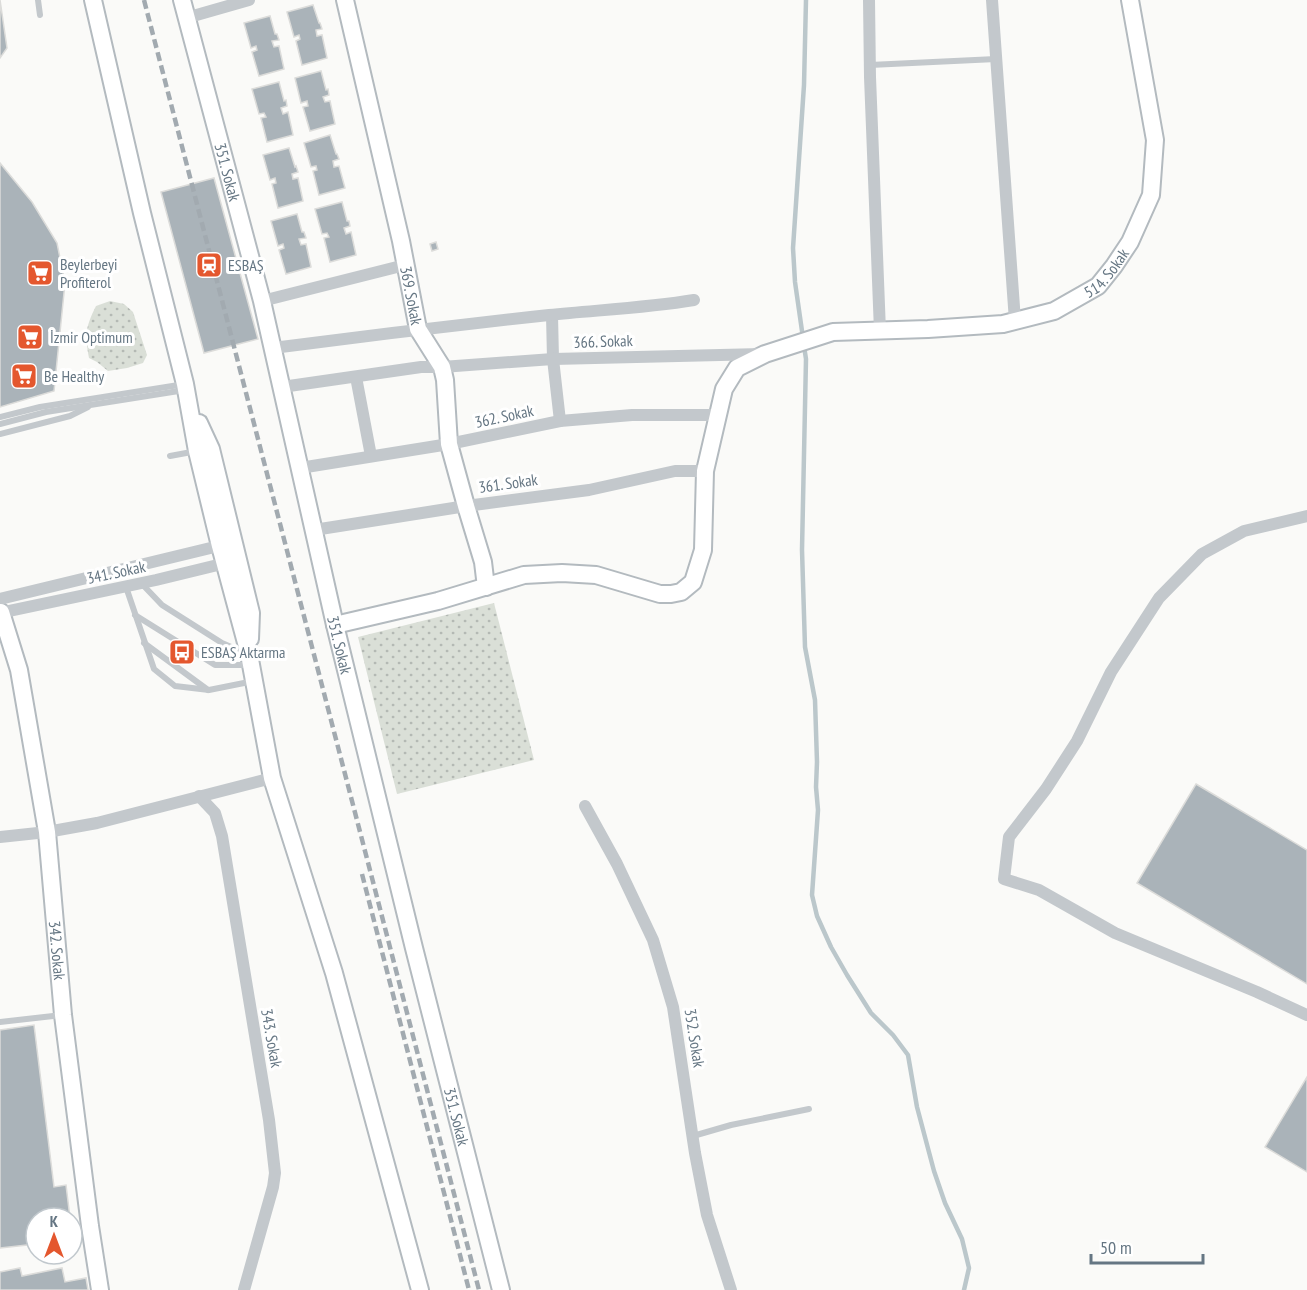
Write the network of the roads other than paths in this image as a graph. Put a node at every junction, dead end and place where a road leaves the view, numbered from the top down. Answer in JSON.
{"nodes":[{"id":1,"x":38,"y":0,"type":"edge"},
{"id":2,"x":93,"y":0,"type":"edge"},
{"id":3,"x":182,"y":0,"type":"edge"},
{"id":4,"x":249,"y":0,"type":"edge"},
{"id":5,"x":345,"y":0,"type":"edge"},
{"id":6,"x":869,"y":0,"type":"edge"},
{"id":7,"x":992,"y":0,"type":"edge"},
{"id":8,"x":1130,"y":0,"type":"edge"},
{"id":9,"x":40,"y":15,"type":"dead end"},
{"id":10,"x":186,"y":18,"type":"junction"},
{"id":11,"x":996,"y":58,"type":"junction"},
{"id":12,"x":870,"y":65,"type":"junction"},
{"id":13,"x":405,"y":266,"type":"junction"},
{"id":14,"x":694,"y":300,"type":"dead end"},
{"id":15,"x":262,"y":301,"type":"junction"},
{"id":16,"x":552,"y":315,"type":"junction"},
{"id":17,"x":1015,"y":321,"type":"junction"},
{"id":18,"x":418,"y":329,"type":"junction"},
{"id":19,"x":880,"y":331,"type":"junction"},
{"id":20,"x":273,"y":348,"type":"junction"},
{"id":21,"x":765,"y":354,"type":"junction"},
{"id":22,"x":553,"y":359,"type":"junction"},
{"id":23,"x":442,"y":367,"type":"junction"},
{"id":24,"x":356,"y":376,"type":"junction"},
{"id":25,"x":282,"y":387,"type":"junction"},
{"id":26,"x":187,"y":393,"type":"junction"},
{"id":27,"x":96,"y":400,"type":"junction"},
{"id":28,"x":717,"y":415,"type":"junction"},
{"id":29,"x":0,"y":417,"type":"edge"},
{"id":30,"x":560,"y":421,"type":"junction"},
{"id":31,"x":0,"y":424,"type":"edge"},
{"id":32,"x":0,"y":434,"type":"edge"},
{"id":33,"x":449,"y":444,"type":"junction"},
{"id":34,"x":197,"y":451,"type":"junction"},
{"id":35,"x":170,"y":456,"type":"dead end"},
{"id":36,"x":371,"y":456,"type":"junction"},
{"id":37,"x":300,"y":468,"type":"junction"},
{"id":38,"x":705,"y":471,"type":"junction"},
{"id":39,"x":466,"y":506,"type":"junction"},
{"id":40,"x":1307,"y":516,"type":"edge"},
{"id":41,"x":314,"y":530,"type":"junction"},
{"id":42,"x":227,"y":544,"type":"junction"},
{"id":43,"x":232,"y":562,"type":"junction"},
{"id":44,"x":142,"y":583,"type":"junction"},
{"id":45,"x":126,"y":587,"type":"junction"},
{"id":46,"x":486,"y":587,"type":"junction"},
{"id":47,"x":0,"y":609,"type":"edge"},
{"id":48,"x":135,"y":614,"type":"junction"},
{"id":49,"x":335,"y":625,"type":"junction"},
{"id":50,"x":144,"y":642,"type":"junction"},
{"id":51,"x":251,"y":667,"type":"junction"},
{"id":52,"x":209,"y":690,"type":"junction"},
{"id":53,"x":273,"y":778,"type":"junction"},
{"id":54,"x":199,"y":796,"type":"junction"},
{"id":55,"x":585,"y":806,"type":"dead end"},
{"id":56,"x":47,"y":832,"type":"junction"},
{"id":57,"x":0,"y":837,"type":"edge"},
{"id":58,"x":63,"y":1015,"type":"junction"},
{"id":59,"x":1307,"y":1015,"type":"edge"},
{"id":60,"x":0,"y":1022,"type":"edge"},
{"id":61,"x":809,"y":1109,"type":"dead end"},
{"id":62,"x":693,"y":1137,"type":"junction"},
{"id":63,"x":100,"y":1290,"type":"edge"},
{"id":64,"x":244,"y":1290,"type":"edge"},
{"id":65,"x":420,"y":1290,"type":"edge"},
{"id":66,"x":501,"y":1290,"type":"edge"},
{"id":67,"x":731,"y":1290,"type":"edge"}],
"edges":[{"from":1,"to":9,"type":"lane"},
{"from":2,"to":26,"type":"street"},
{"from":3,"to":10,"type":"street","name":"351. Sokak"},
{"from":4,"to":10,"type":"street"},
{"from":5,"to":13,"type":"street","name":"369. Sokak"},
{"from":6,"to":12,"type":"street"},
{"from":7,"to":11,"type":"street"},
{"from":8,"to":17,"type":"street","name":"514. Sokak"},
{"from":10,"to":15,"type":"street","name":"351. Sokak"},
{"from":11,"to":12,"type":"lane"},
{"from":11,"to":17,"type":"street"},
{"from":12,"to":19,"type":"street"},
{"from":13,"to":15,"type":"street"},
{"from":13,"to":18,"type":"street","name":"369. Sokak"},
{"from":14,"to":16,"type":"street"},
{"from":15,"to":20,"type":"street","name":"351. Sokak"},
{"from":16,"to":18,"type":"street"},
{"from":16,"to":22,"type":"street"},
{"from":17,"to":19,"type":"street","name":"514. Sokak"},
{"from":18,"to":20,"type":"street"},
{"from":18,"to":23,"type":"street","name":"369. Sokak"},
{"from":19,"to":21,"type":"street","name":"514. Sokak"},
{"from":20,"to":25,"type":"street","name":"351. Sokak"},
{"from":21,"to":22,"type":"street","name":"366. Sokak"},
{"from":21,"to":28,"type":"street","name":"514. Sokak"},
{"from":22,"to":23,"type":"street","name":"366. Sokak"},
{"from":22,"to":30,"type":"street"},
{"from":23,"to":24,"type":"street","name":"366. Sokak"},
{"from":23,"to":33,"type":"street","name":"369. Sokak"},
{"from":24,"to":25,"type":"street","name":"366. Sokak"},
{"from":24,"to":36,"type":"street"},
{"from":25,"to":37,"type":"street","name":"351. Sokak"},
{"from":26,"to":27,"type":"lane"},
{"from":26,"to":34,"type":"street"},
{"from":26,"to":42,"type":"street"},
{"from":27,"to":29,"type":"lane"},
{"from":27,"to":31,"type":"lane"},
{"from":27,"to":32,"type":"lane"},
{"from":28,"to":30,"type":"street","name":"362. Sokak"},
{"from":28,"to":38,"type":"street","name":"514. Sokak"},
{"from":30,"to":33,"type":"street","name":"362. Sokak"},
{"from":33,"to":36,"type":"street","name":"362. Sokak"},
{"from":33,"to":39,"type":"street","name":"369. Sokak"},
{"from":34,"to":35,"type":"lane"},
{"from":34,"to":42,"type":"street"},
{"from":36,"to":37,"type":"street","name":"362. Sokak"},
{"from":37,"to":41,"type":"street","name":"351. Sokak"},
{"from":38,"to":39,"type":"street","name":"361. Sokak"},
{"from":38,"to":46,"type":"street","name":"514. Sokak"},
{"from":39,"to":41,"type":"street","name":"361. Sokak"},
{"from":39,"to":46,"type":"street","name":"369. Sokak"},
{"from":40,"to":59,"type":"street"},
{"from":41,"to":49,"type":"street","name":"351. Sokak"},
{"from":42,"to":43,"type":"street"},
{"from":42,"to":47,"type":"street","name":"341. Sokak"},
{"from":43,"to":44,"type":"street","name":"341. Sokak"},
{"from":43,"to":51,"type":"street"},
{"from":44,"to":45,"type":"street","name":"341. Sokak"},
{"from":44,"to":51,"type":"lane"},
{"from":45,"to":47,"type":"street","name":"341. Sokak"},
{"from":45,"to":48,"type":"lane"},
{"from":46,"to":49,"type":"street","name":"514. Sokak"},
{"from":47,"to":56,"type":"street","name":"342. Sokak"},
{"from":48,"to":50,"type":"lane"},
{"from":48,"to":51,"type":"lane"},
{"from":49,"to":66,"type":"street","name":"351. Sokak"},
{"from":50,"to":52,"type":"lane"},
{"from":50,"to":52,"type":"lane"},
{"from":51,"to":52,"type":"lane"},
{"from":51,"to":53,"type":"street"},
{"from":53,"to":54,"type":"street"},
{"from":53,"to":65,"type":"street"},
{"from":54,"to":56,"type":"street"},
{"from":54,"to":64,"type":"street","name":"343. Sokak"},
{"from":55,"to":62,"type":"street","name":"352. Sokak"},
{"from":56,"to":57,"type":"street"},
{"from":56,"to":58,"type":"street","name":"342. Sokak"},
{"from":58,"to":60,"type":"lane"},
{"from":58,"to":63,"type":"street","name":"342. Sokak"},
{"from":61,"to":62,"type":"lane"},
{"from":62,"to":67,"type":"street","name":"352. Sokak"}]}
